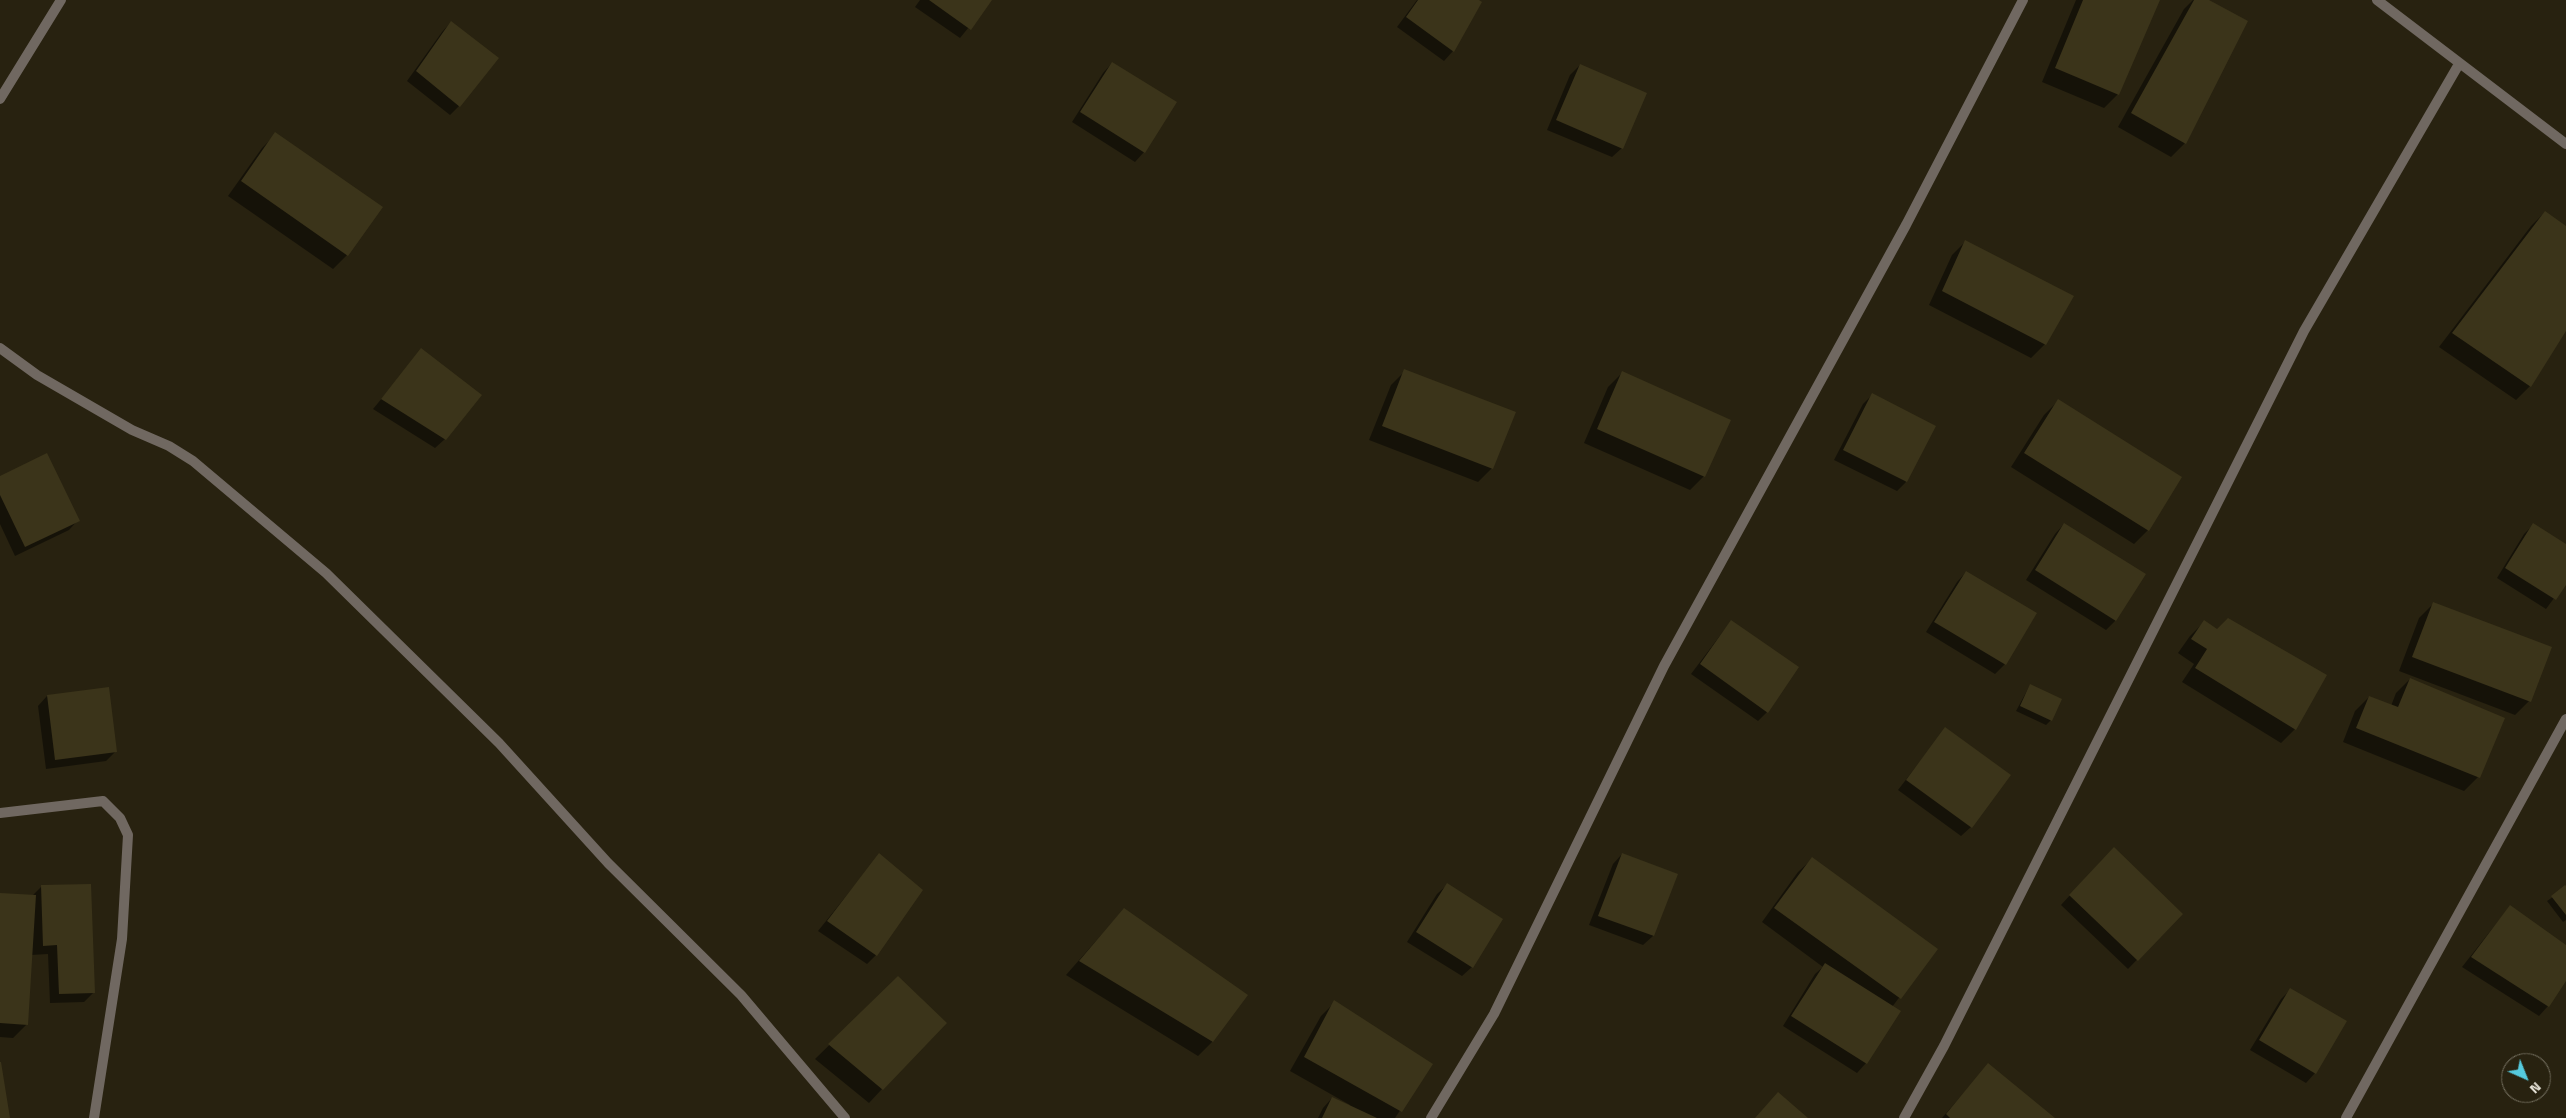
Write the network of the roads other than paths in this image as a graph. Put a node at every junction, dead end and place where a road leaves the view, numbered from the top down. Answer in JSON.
{"nodes":[{"id":1,"x":61,"y":0,"type":"edge"},
{"id":2,"x":2023,"y":0,"type":"edge"},
{"id":3,"x":2378,"y":0,"type":"edge"},
{"id":4,"x":2459,"y":64,"type":"junction"},
{"id":5,"x":0,"y":99,"type":"edge"},
{"id":6,"x":2566,"y":144,"type":"edge"},
{"id":7,"x":0,"y":348,"type":"edge"},
{"id":8,"x":2566,"y":719,"type":"edge"},
{"id":9,"x":0,"y":813,"type":"edge"},
{"id":10,"x":94,"y":1118,"type":"edge"},
{"id":11,"x":845,"y":1118,"type":"edge"},
{"id":12,"x":1431,"y":1118,"type":"edge"},
{"id":13,"x":1904,"y":1118,"type":"edge"},
{"id":14,"x":2346,"y":1118,"type":"edge"}],
"edges":[{"from":1,"to":5,"type":"street"},
{"from":2,"to":12,"type":"street"},
{"from":3,"to":4,"type":"street"},
{"from":4,"to":6,"type":"street"},
{"from":4,"to":13,"type":"street"},
{"from":7,"to":11,"type":"street"},
{"from":8,"to":14,"type":"street"},
{"from":9,"to":10,"type":"street"}]}
